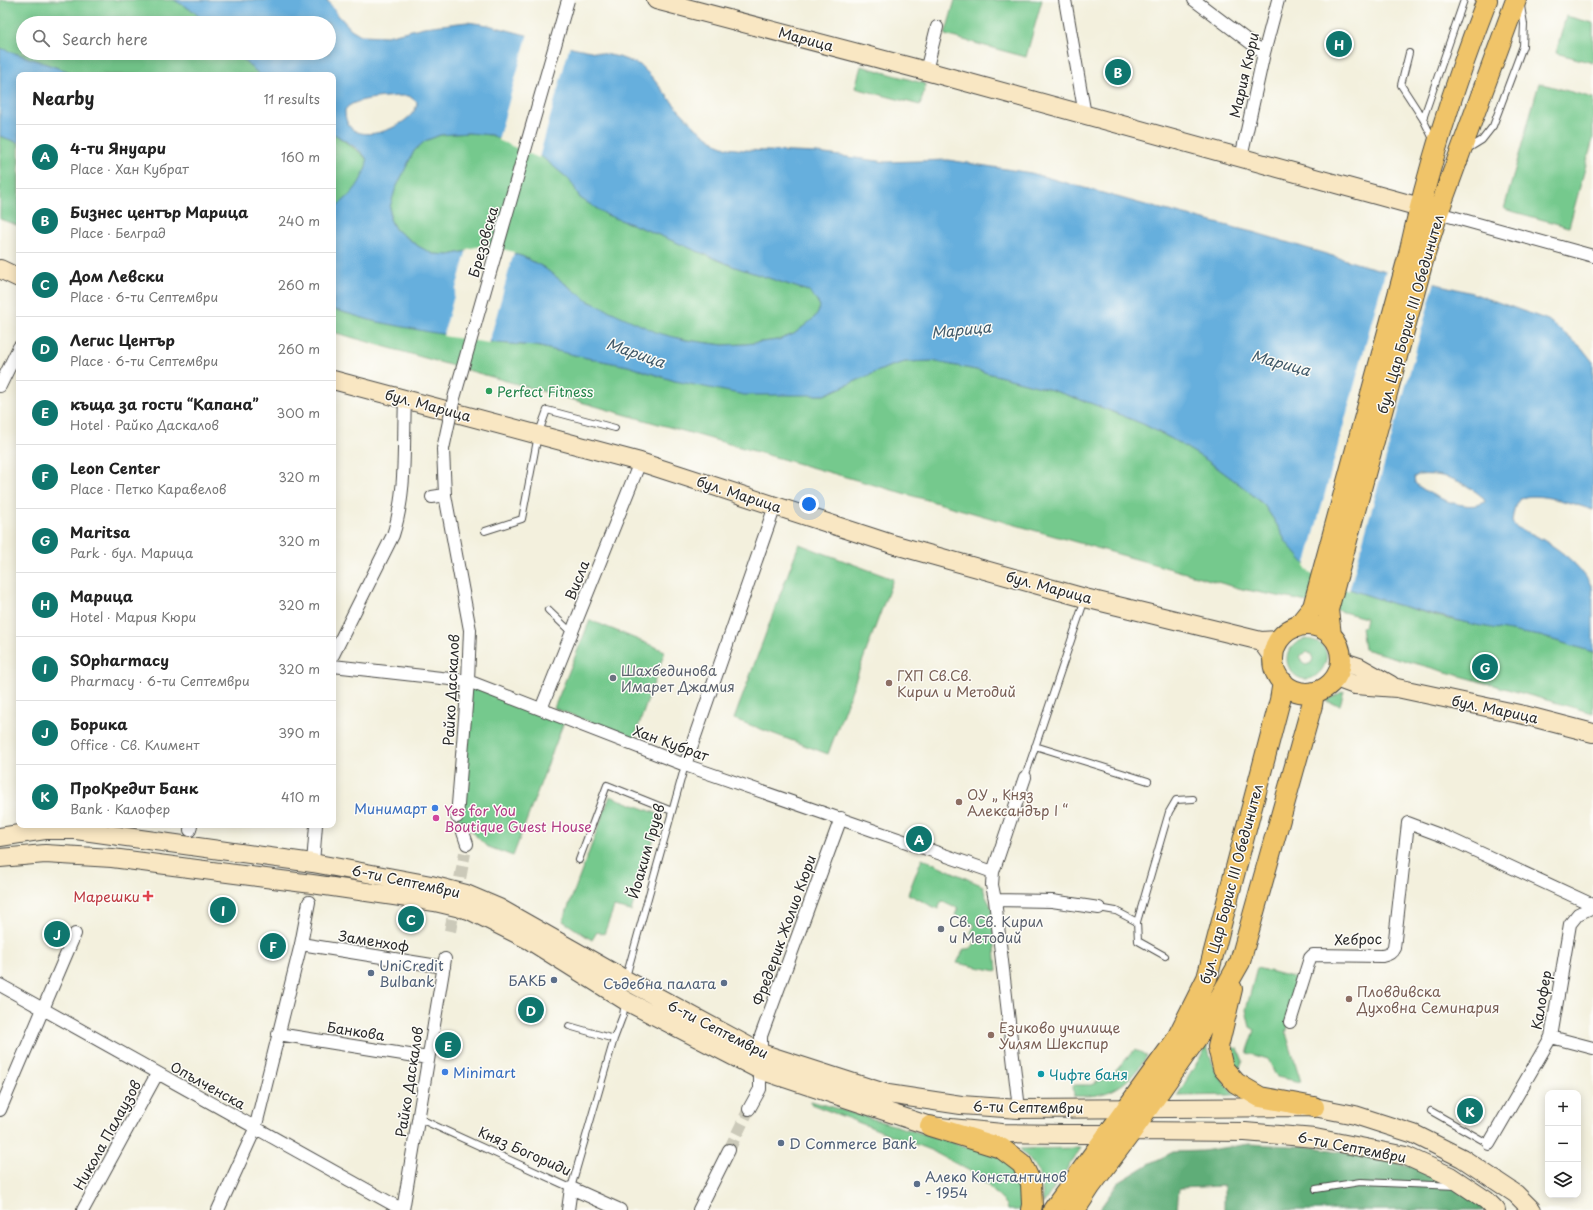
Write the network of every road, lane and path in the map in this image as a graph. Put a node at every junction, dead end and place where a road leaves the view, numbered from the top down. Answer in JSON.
{"nodes":[{"id":1,"x":568,"y":0,"type":"edge"},
{"id":2,"x":656,"y":0,"type":"edge"},
{"id":3,"x":1065,"y":0,"type":"edge"},
{"id":4,"x":1194,"y":0,"type":"edge"},
{"id":5,"x":1278,"y":0,"type":"edge"},
{"id":6,"x":1464,"y":0,"type":"edge"},
{"id":7,"x":1487,"y":0,"type":"edge"},
{"id":8,"x":1516,"y":0,"type":"edge"},
{"id":9,"x":1520,"y":0,"type":"edge"},
{"id":10,"x":938,"y":27,"type":"dead end"},
{"id":11,"x":1264,"y":53,"type":"junction"},
{"id":12,"x":1409,"y":53,"type":"dead end"},
{"id":13,"x":926,"y":71,"type":"junction"},
{"id":14,"x":1085,"y":115,"type":"junction"},
{"id":15,"x":1423,"y":119,"type":"junction"},
{"id":16,"x":1437,"y":147,"type":"junction"},
{"id":17,"x":1460,"y":155,"type":"junction"},
{"id":18,"x":1241,"y":158,"type":"junction"},
{"id":19,"x":1420,"y":207,"type":"junction"},
{"id":20,"x":1438,"y":213,"type":"junction"},
{"id":21,"x":1417,"y":255,"type":"junction"},
{"id":22,"x":1593,"y":256,"type":"edge"},
{"id":23,"x":0,"y":269,"type":"edge"},
{"id":24,"x":16,"y":277,"type":"edge"},
{"id":25,"x":16,"y":353,"type":"edge"},
{"id":26,"x":336,"y":381,"type":"edge"},
{"id":27,"x":0,"y":386,"type":"edge"},
{"id":28,"x":404,"y":399,"type":"junction"},
{"id":29,"x":615,"y":428,"type":"dead end"},
{"id":30,"x":538,"y":434,"type":"junction"},
{"id":31,"x":640,"y":462,"type":"junction"},
{"id":32,"x":445,"y":495,"type":"junction"},
{"id":33,"x":432,"y":498,"type":"dead end"},
{"id":34,"x":776,"y":506,"type":"junction"},
{"id":35,"x":485,"y":531,"type":"dead end"},
{"id":36,"x":1085,"y":598,"type":"junction"},
{"id":37,"x":1320,"y":609,"type":"junction"},
{"id":38,"x":548,"y":610,"type":"dead end"},
{"id":39,"x":1297,"y":627,"type":"junction"},
{"id":40,"x":572,"y":632,"type":"junction"},
{"id":41,"x":1331,"y":635,"type":"junction"},
{"id":42,"x":1270,"y":640,"type":"junction"},
{"id":43,"x":336,"y":649,"type":"edge"},
{"id":44,"x":336,"y":666,"type":"edge"},
{"id":45,"x":1338,"y":669,"type":"junction"},
{"id":46,"x":468,"y":681,"type":"junction"},
{"id":47,"x":1283,"y":682,"type":"junction"},
{"id":48,"x":1314,"y":692,"type":"junction"},
{"id":49,"x":541,"y":709,"type":"junction"},
{"id":50,"x":1593,"y":733,"type":"edge"},
{"id":51,"x":1035,"y":746,"type":"junction"},
{"id":52,"x":685,"y":765,"type":"junction"},
{"id":53,"x":1025,"y":777,"type":"joint"},
{"id":54,"x":1148,"y":781,"type":"dead end"},
{"id":55,"x":1194,"y":799,"type":"dead end"},
{"id":56,"x":672,"y":811,"type":"junction"},
{"id":57,"x":457,"y":817,"type":"dead end"},
{"id":58,"x":840,"y":818,"type":"junction"},
{"id":59,"x":316,"y":828,"type":"edge"},
{"id":60,"x":463,"y":832,"type":"dead end"},
{"id":61,"x":0,"y":837,"type":"edge"},
{"id":62,"x":466,"y":844,"type":"tunnel mouth"},
{"id":63,"x":0,"y":858,"type":"edge"},
{"id":64,"x":579,"y":860,"type":"dead end"},
{"id":65,"x":313,"y":863,"type":"junction"},
{"id":66,"x":993,"y":872,"type":"junction"},
{"id":67,"x":995,"y":900,"type":"junction"},
{"id":68,"x":309,"y":902,"type":"dead end"},
{"id":69,"x":1593,"y":906,"type":"edge"},
{"id":70,"x":1099,"y":908,"type":"joint"},
{"id":71,"x":1137,"y":922,"type":"junction"},
{"id":72,"x":76,"y":934,"type":"dead end"},
{"id":73,"x":301,"y":944,"type":"junction"},
{"id":74,"x":1165,"y":956,"type":"dead end"},
{"id":75,"x":1240,"y":962,"type":"junction"},
{"id":76,"x":444,"y":963,"type":"joint"},
{"id":77,"x":0,"y":985,"type":"edge"},
{"id":78,"x":626,"y":990,"type":"junction"},
{"id":79,"x":44,"y":1009,"type":"junction"},
{"id":80,"x":1290,"y":1022,"type":"dead end"},
{"id":81,"x":569,"y":1026,"type":"dead end"},
{"id":82,"x":278,"y":1034,"type":"junction"},
{"id":83,"x":1550,"y":1038,"type":"junction"},
{"id":84,"x":614,"y":1039,"type":"junction"},
{"id":85,"x":1593,"y":1048,"type":"edge"},
{"id":86,"x":428,"y":1058,"type":"junction"},
{"id":87,"x":760,"y":1062,"type":"junction"},
{"id":88,"x":157,"y":1074,"type":"junction"},
{"id":89,"x":1149,"y":1107,"type":"junction"},
{"id":90,"x":1314,"y":1107,"type":"junction"},
{"id":91,"x":1127,"y":1108,"type":"junction"},
{"id":92,"x":749,"y":1109,"type":"tunnel mouth"},
{"id":93,"x":1019,"y":1109,"type":"junction"},
{"id":94,"x":0,"y":1110,"type":"edge"},
{"id":95,"x":1431,"y":1111,"type":"dead end"},
{"id":96,"x":418,"y":1118,"type":"junction"},
{"id":97,"x":930,"y":1126,"type":"junction"},
{"id":98,"x":256,"y":1129,"type":"junction"},
{"id":99,"x":1132,"y":1132,"type":"junction"},
{"id":100,"x":1102,"y":1141,"type":"junction"},
{"id":101,"x":1489,"y":1144,"type":"joint"},
{"id":102,"x":729,"y":1150,"type":"tunnel mouth"},
{"id":103,"x":1117,"y":1153,"type":"junction"},
{"id":104,"x":1466,"y":1187,"type":"junction"},
{"id":105,"x":570,"y":1188,"type":"junction"},
{"id":106,"x":1316,"y":1189,"type":"dead end"},
{"id":107,"x":83,"y":1210,"type":"edge"},
{"id":108,"x":218,"y":1210,"type":"edge"},
{"id":109,"x":403,"y":1210,"type":"edge"},
{"id":110,"x":568,"y":1210,"type":"edge"},
{"id":111,"x":620,"y":1210,"type":"edge"},
{"id":112,"x":700,"y":1210,"type":"edge"},
{"id":113,"x":1031,"y":1210,"type":"edge"},
{"id":114,"x":1053,"y":1210,"type":"edge"},
{"id":115,"x":1075,"y":1210,"type":"edge"},
{"id":116,"x":1496,"y":1210,"type":"edge"},
{"id":117,"x":1532,"y":1210,"type":"edge"}],
"edges":[{"from":1,"to":32,"type":"street","name":"Брезовска","bridge":true},
{"from":2,"to":13,"type":"main road","name":"Марица"},
{"from":3,"to":14,"type":"street"},
{"from":4,"to":11,"type":"street"},
{"from":5,"to":11,"type":"street","name":"Мария Кюри"},
{"from":6,"to":15,"type":"lane"},
{"from":7,"to":16,"type":"main road","name":"бул. Цар Борис III Обединител"},
{"from":8,"to":17,"type":"main road","name":"бул. Цар Борис III Обединител"},
{"from":9,"to":17,"type":"lane"},
{"from":10,"to":13,"type":"street"},
{"from":11,"to":18,"type":"street","name":"Мария Кюри"},
{"from":12,"to":15,"type":"lane"},
{"from":13,"to":14,"type":"main road","name":"Марица"},
{"from":14,"to":18,"type":"main road","name":"Марица"},
{"from":15,"to":16,"type":"lane"},
{"from":16,"to":19,"type":"main road","name":"бул. Цар Борис III Обединител"},
{"from":17,"to":20,"type":"main road","name":"бул. Цар Борис III Обединител"},
{"from":18,"to":19,"type":"main road","name":"Марица"},
{"from":19,"to":21,"type":"main road","name":"бул. Цар Борис III Обединител"},
{"from":20,"to":21,"type":"main road","name":"бул. Цар Борис III Обединител"},
{"from":20,"to":22,"type":"street"},
{"from":21,"to":37,"type":"main road","name":"бул. Цар Борис III Обединител"},
{"from":23,"to":24,"type":"main road"},
{"from":25,"to":27,"type":"street"},
{"from":26,"to":28,"type":"main road","name":"бул. Марица"},
{"from":28,"to":30,"type":"main road","name":"бул. Марица"},
{"from":28,"to":43,"type":"street"},
{"from":29,"to":30,"type":"lane"},
{"from":30,"to":31,"type":"main road","name":"бул. Марица"},
{"from":30,"to":35,"type":"lane"},
{"from":31,"to":34,"type":"main road","name":"бул. Марица"},
{"from":31,"to":40,"type":"street","name":"Висла"},
{"from":32,"to":33,"type":"street"},
{"from":32,"to":46,"type":"street","name":"Райко Даскалов"},
{"from":34,"to":36,"type":"main road","name":"бул. Марица"},
{"from":34,"to":52,"type":"street","name":"Йоаким Груев"},
{"from":36,"to":42,"type":"main road","name":"бул. Марица"},
{"from":36,"to":51,"type":"lane"},
{"from":37,"to":39,"type":"main road","name":"бул. Цар Борис III Обединител"},
{"from":37,"to":41,"type":"main road","name":"бул. Цар Борис III Обединител"},
{"from":38,"to":40,"type":"lane"},
{"from":39,"to":41,"type":"main road"},
{"from":39,"to":42,"type":"main road","name":"бул. Цар Борис III Обединител"},
{"from":40,"to":49,"type":"street","name":"Висла"},
{"from":41,"to":45,"type":"main road","name":"бул. Цар Борис III Обединител"},
{"from":42,"to":47,"type":"main road"},
{"from":44,"to":46,"type":"street","name":"Хан Кубрат"},
{"from":45,"to":48,"type":"main road"},
{"from":45,"to":50,"type":"main road","name":"бул. Марица"},
{"from":46,"to":49,"type":"street","name":"Хан Кубрат"},
{"from":46,"to":57,"type":"street","name":"Райко Даскалов"},
{"from":47,"to":48,"type":"main road"},
{"from":47,"to":91,"type":"main road","name":"бул. Цар Борис III Обединител"},
{"from":48,"to":75,"type":"main road","name":"бул. Цар Борис III Обединител"},
{"from":49,"to":52,"type":"street","name":"Хан Кубрат"},
{"from":51,"to":53,"type":"lane"},
{"from":51,"to":54,"type":"lane"},
{"from":52,"to":56,"type":"lane","name":"Йоаким Груев"},
{"from":52,"to":58,"type":"street","name":"Хан Кубрат"},
{"from":53,"to":66,"type":"street"},
{"from":55,"to":71,"type":"lane"},
{"from":56,"to":64,"type":"lane"},
{"from":56,"to":78,"type":"lane","name":"Йоаким Груев"},
{"from":58,"to":66,"type":"street","name":"Хан Кубрат"},
{"from":58,"to":87,"type":"street","name":"Фредерик Жолио Кюри"},
{"from":59,"to":65,"type":"street"},
{"from":60,"to":62,"type":"street"},
{"from":61,"to":65,"type":"main road","name":"6-ти Септември"},
{"from":63,"to":78,"type":"main road","name":"6-ти Септември"},
{"from":65,"to":78,"type":"main road","name":"6-ти Септември"},
{"from":66,"to":67,"type":"street"},
{"from":67,"to":70,"type":"street"},
{"from":67,"to":93,"type":"street"},
{"from":68,"to":73,"type":"street"},
{"from":69,"to":80,"type":"street","name":"Хеброс"},
{"from":69,"to":83,"type":"street","name":"Калофер"},
{"from":70,"to":71,"type":"lane"},
{"from":71,"to":74,"type":"lane"},
{"from":72,"to":79,"type":"street"},
{"from":73,"to":76,"type":"street","name":"Заменхоф"},
{"from":73,"to":82,"type":"street"},
{"from":75,"to":89,"type":"main road","name":"бул. Цар Борис III Обединител"},
{"from":75,"to":90,"type":"main road"},
{"from":76,"to":86,"type":"street","name":"Райко Даскалов"},
{"from":77,"to":79,"type":"street","name":"Опълченска"},
{"from":78,"to":84,"type":"lane","name":"Йоаким Груев"},
{"from":78,"to":87,"type":"main road","name":"6-ти Септември"},
{"from":79,"to":88,"type":"street","name":"Опълченска"},
{"from":79,"to":94,"type":"street"},
{"from":81,"to":84,"type":"lane"},
{"from":82,"to":86,"type":"street","name":"Банкова"},
{"from":82,"to":98,"type":"street"},
{"from":83,"to":85,"type":"street"},
{"from":83,"to":101,"type":"street","name":"Калофер"},
{"from":84,"to":105,"type":"lane","name":"Йоаким Груев"},
{"from":86,"to":96,"type":"street","name":"Райко Даскалов"},
{"from":87,"to":92,"type":"street","name":"Фредерик Жолио Кюри"},
{"from":87,"to":93,"type":"main road","name":"6-ти Септември"},
{"from":87,"to":97,"type":"main road","name":"6-ти Септември"},
{"from":88,"to":98,"type":"street","name":"Опълченска"},
{"from":88,"to":107,"type":"street","name":"Никола Палаузов"},
{"from":89,"to":90,"type":"main road","name":"6-ти Септември"},
{"from":89,"to":91,"type":"main road","name":"6-ти Септември"},
{"from":89,"to":99,"type":"main road","name":"бул. Цар Борис III Обединител"},
{"from":90,"to":117,"type":"main road","name":"6-ти Септември"},
{"from":91,"to":93,"type":"main road","name":"6-ти Септември"},
{"from":91,"to":100,"type":"main road","name":"бул. Цар Борис III Обединител"},
{"from":95,"to":101,"type":"lane"},
{"from":96,"to":105,"type":"lane","name":"Княз Богориди"},
{"from":96,"to":109,"type":"street","name":"Райко Даскалов"},
{"from":97,"to":100,"type":"main road","name":"6-ти Септември"},
{"from":97,"to":113,"type":"main road"},
{"from":98,"to":108,"type":"street"},
{"from":98,"to":109,"type":"street","name":"Опълченска"},
{"from":99,"to":100,"type":"main road","name":"6-ти Септември"},
{"from":99,"to":103,"type":"main road","name":"бул. Цар Борис III Обединител"},
{"from":99,"to":104,"type":"main road","name":"6-ти Септември"},
{"from":100,"to":103,"type":"main road"},
{"from":100,"to":114,"type":"main road","name":"бул. Цар Борис III Обединител"},
{"from":102,"to":112,"type":"street"},
{"from":103,"to":115,"type":"main road","name":"бул. Цар Борис III Обединител"},
{"from":104,"to":106,"type":"lane"},
{"from":104,"to":116,"type":"main road","name":"6-ти Септември"},
{"from":105,"to":110,"type":"street","name":"Йоаким Груев"},
{"from":105,"to":111,"type":"street","name":"Княз Богориди"}]}
